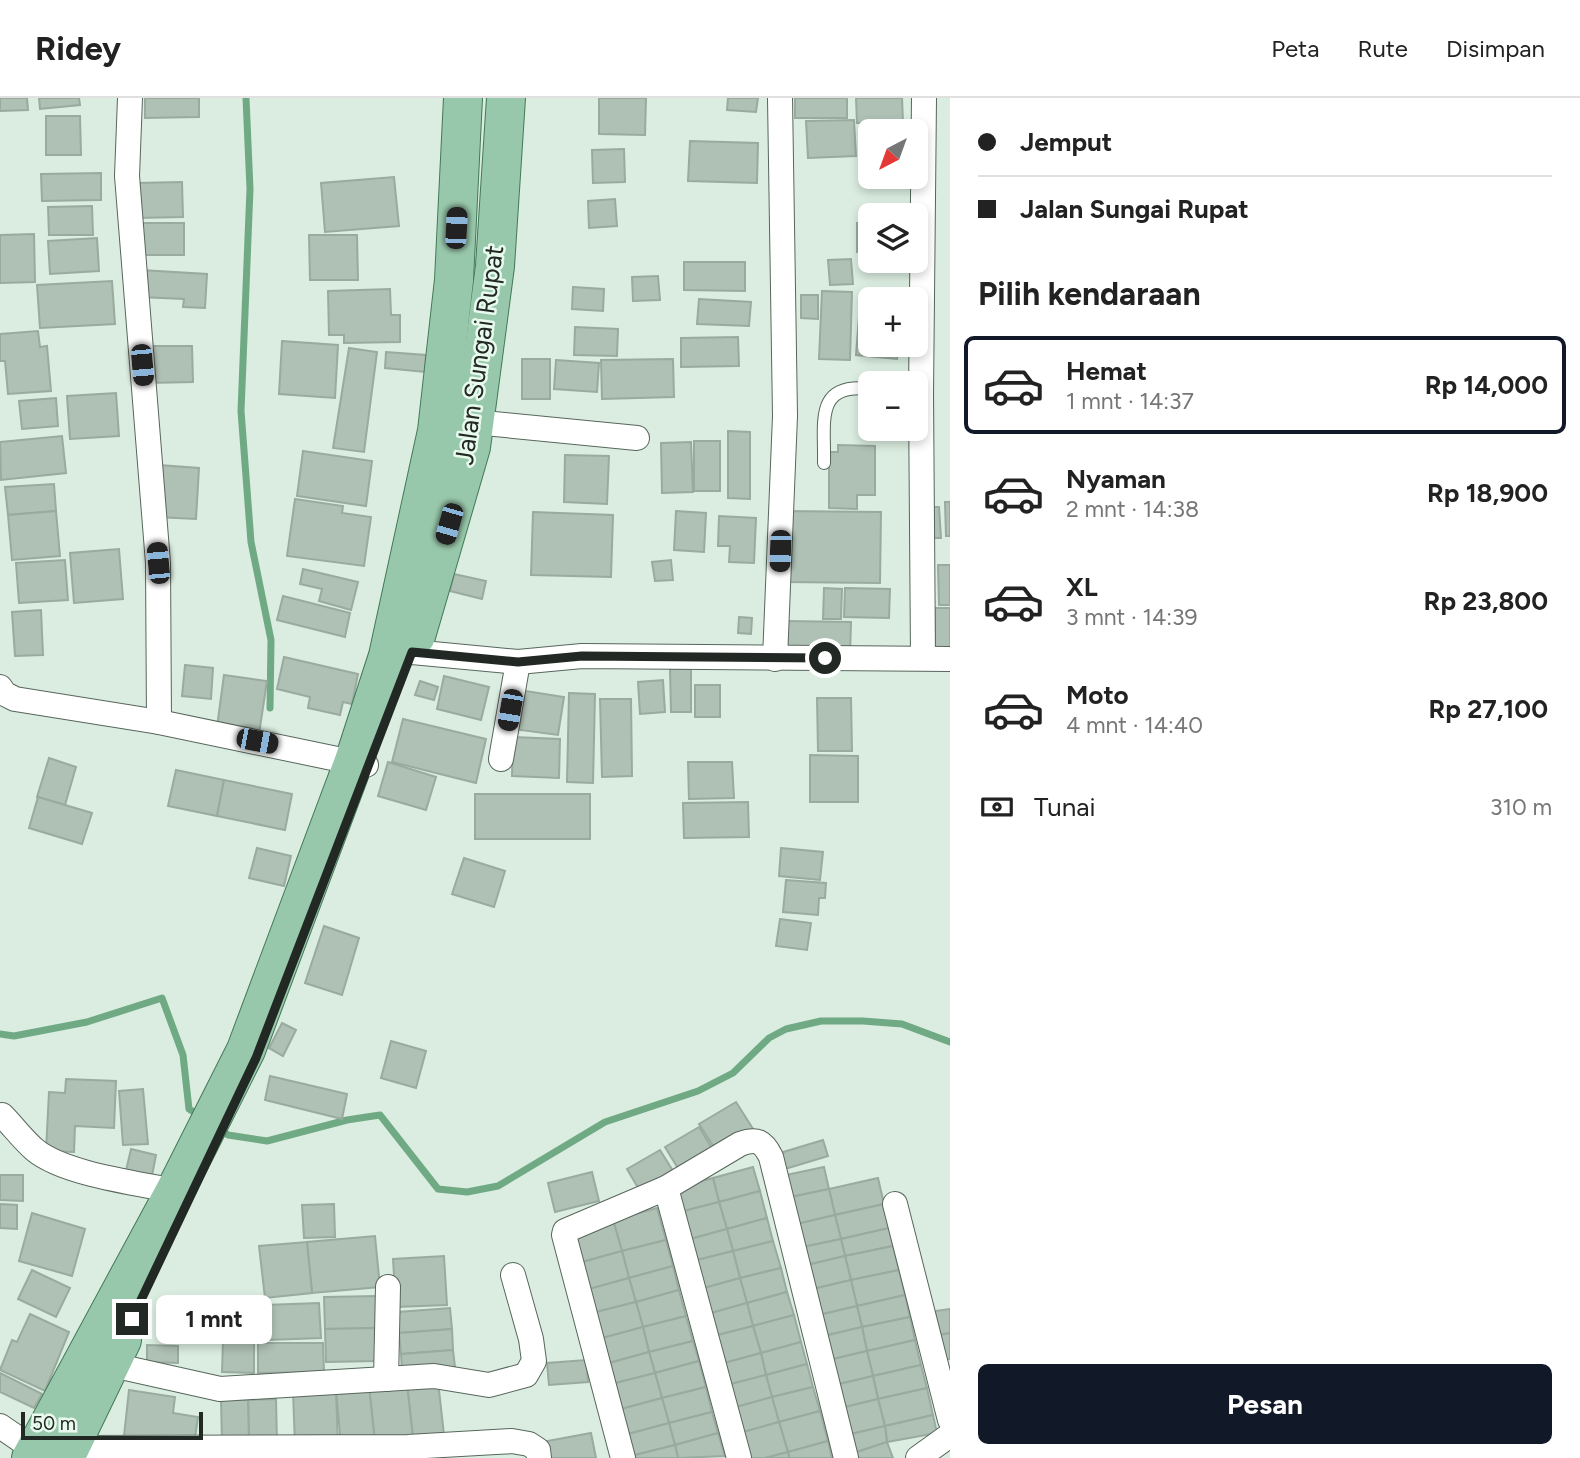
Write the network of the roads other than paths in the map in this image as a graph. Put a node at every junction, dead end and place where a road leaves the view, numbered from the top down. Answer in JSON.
{"nodes":[{"id":1,"x":130,"y":98,"type":"edge"},
{"id":2,"x":463,"y":98,"type":"edge"},
{"id":3,"x":506,"y":98,"type":"edge"},
{"id":4,"x":780,"y":98,"type":"edge"},
{"id":5,"x":924,"y":98,"type":"edge"},
{"id":6,"x":918,"y":371,"type":"edge"},
{"id":7,"x":858,"y":388,"type":"edge"},
{"id":8,"x":474,"y":422,"type":"junction"},
{"id":9,"x":637,"y":438,"type":"dead end"},
{"id":10,"x":919,"y":441,"type":"edge"},
{"id":11,"x":824,"y":463,"type":"dead end"},
{"id":12,"x":400,"y":654,"type":"junction"},
{"id":13,"x":923,"y":657,"type":"junction"},
{"id":14,"x":775,"y":659,"type":"junction"},
{"id":15,"x":950,"y":659,"type":"edge"},
{"id":16,"x":518,"y":662,"type":"junction"},
{"id":17,"x":0,"y":687,"type":"edge"},
{"id":18,"x":159,"y":722,"type":"junction"},
{"id":19,"x":501,"y":759,"type":"dead end"},
{"id":20,"x":361,"y":763,"type":"junction"},
{"id":21,"x":2,"y":1115,"type":"dead end"},
{"id":22,"x":187,"y":1181,"type":"junction"},
{"id":23,"x":666,"y":1188,"type":"junction"},
{"id":24,"x":894,"y":1203,"type":"dead end"},
{"id":25,"x":513,"y":1275,"type":"dead end"},
{"id":26,"x":388,"y":1287,"type":"dead end"},
{"id":27,"x":97,"y":1362,"type":"junction"},
{"id":28,"x":386,"y":1378,"type":"junction"},
{"id":29,"x":950,"y":1420,"type":"edge"},
{"id":30,"x":0,"y":1426,"type":"edge"},
{"id":31,"x":950,"y":1435,"type":"edge"},
{"id":32,"x":48,"y":1451,"type":"edge"},
{"id":33,"x":409,"y":1452,"type":"edge"},
{"id":34,"x":277,"y":1453,"type":"edge"},
{"id":35,"x":539,"y":1458,"type":"edge"},
{"id":36,"x":623,"y":1458,"type":"edge"},
{"id":37,"x":739,"y":1458,"type":"edge"},
{"id":38,"x":846,"y":1458,"type":"edge"},
{"id":39,"x":918,"y":1458,"type":"edge"}],
"edges":[{"from":1,"to":18,"type":"street"},
{"from":2,"to":12,"type":"main road","name":"Jalan Sungai Rupat"},
{"from":3,"to":8,"type":"main road","name":"Jalan Sungai Rupat"},
{"from":4,"to":14,"type":"street"},
{"from":5,"to":6,"type":"street"},
{"from":7,"to":11,"type":"lane"},
{"from":8,"to":9,"type":"street"},
{"from":8,"to":12,"type":"main road","name":"Jalan Sungai Rupat"},
{"from":10,"to":13,"type":"street"},
{"from":12,"to":16,"type":"street"},
{"from":12,"to":20,"type":"main road","name":"Jalan Sungai Rupat"},
{"from":13,"to":14,"type":"street"},
{"from":13,"to":15,"type":"street"},
{"from":14,"to":16,"type":"street"},
{"from":16,"to":19,"type":"street"},
{"from":17,"to":18,"type":"street"},
{"from":18,"to":20,"type":"street"},
{"from":20,"to":22,"type":"main road","name":"Jalan Sungai Rupat"},
{"from":21,"to":22,"type":"street"},
{"from":22,"to":27,"type":"main road","name":"Jalan Sungai Rupat"},
{"from":23,"to":36,"type":"street"},
{"from":23,"to":37,"type":"street"},
{"from":23,"to":38,"type":"street"},
{"from":24,"to":29,"type":"street"},
{"from":25,"to":28,"type":"street"},
{"from":26,"to":28,"type":"street"},
{"from":27,"to":28,"type":"street"},
{"from":27,"to":32,"type":"main road","name":"Jalan Sungai Rupat"},
{"from":30,"to":32,"type":"street"},
{"from":31,"to":39,"type":"street"},
{"from":32,"to":34,"type":"street"},
{"from":33,"to":34,"type":"street"},
{"from":33,"to":35,"type":"street"}]}
